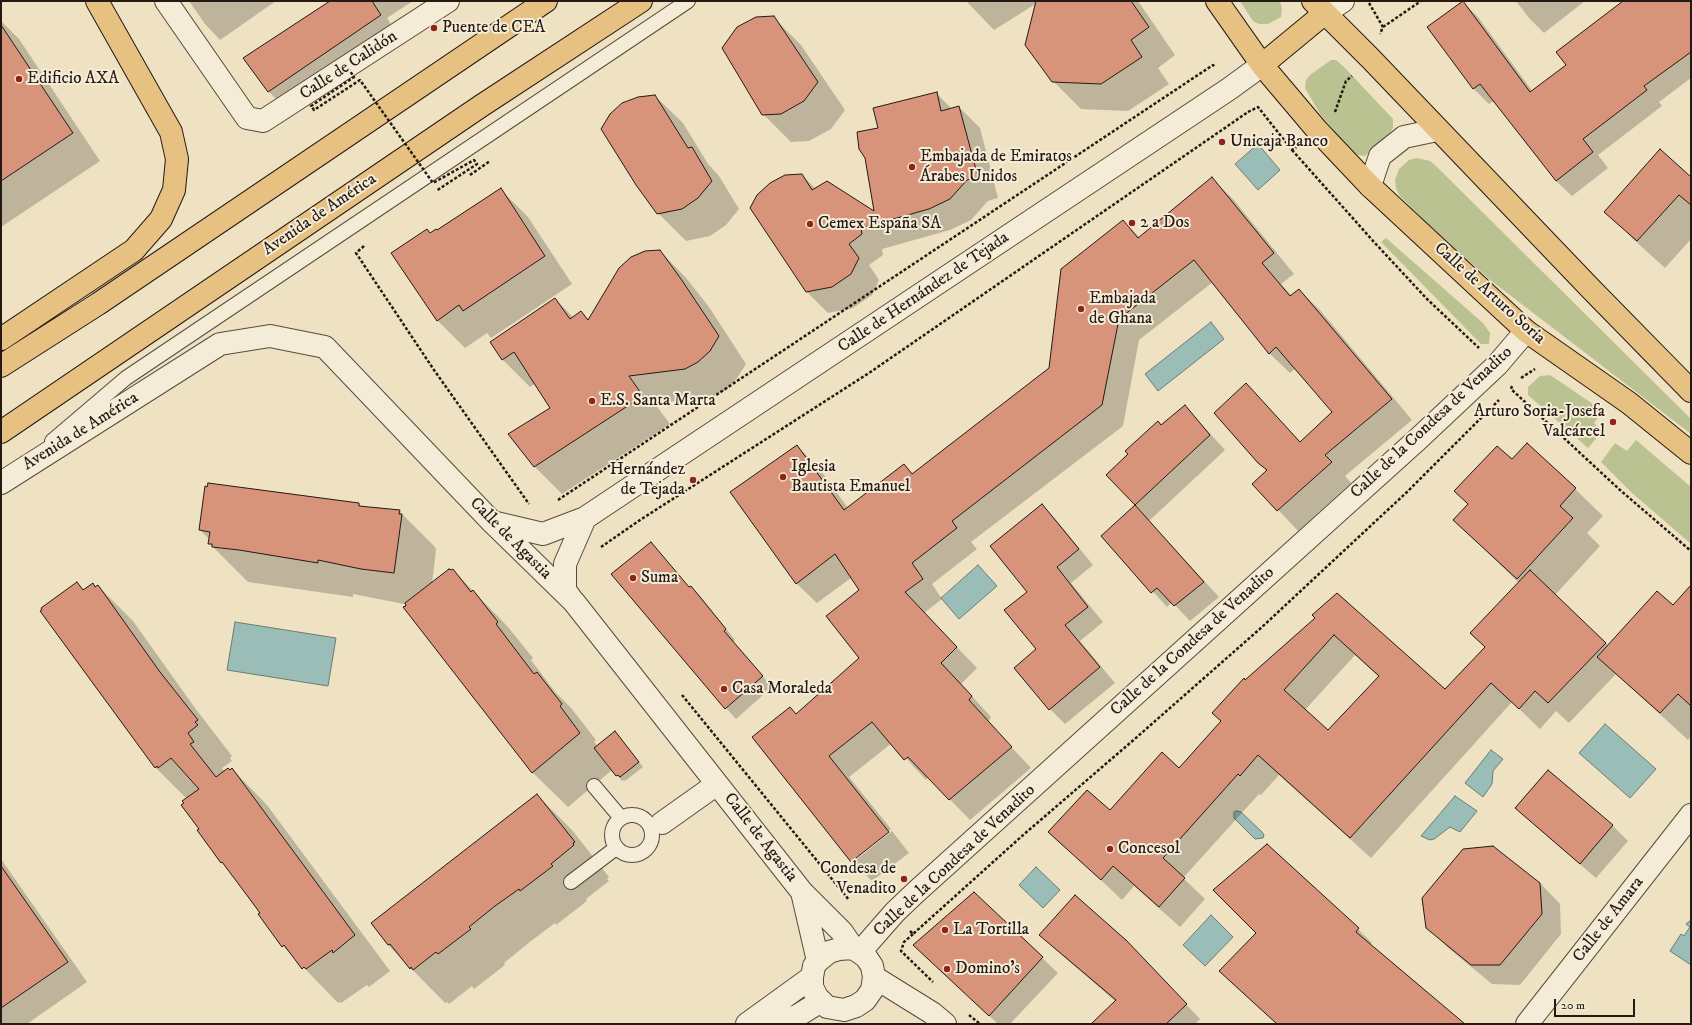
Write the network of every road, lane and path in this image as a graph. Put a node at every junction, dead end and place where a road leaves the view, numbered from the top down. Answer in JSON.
{"nodes":[{"id":1,"x":97,"y":1,"type":"edge"},
{"id":2,"x":166,"y":1,"type":"edge"},
{"id":3,"x":448,"y":1,"type":"edge"},
{"id":4,"x":546,"y":1,"type":"edge"},
{"id":5,"x":641,"y":1,"type":"edge"},
{"id":6,"x":688,"y":1,"type":"edge"},
{"id":7,"x":1216,"y":1,"type":"edge"},
{"id":8,"x":1343,"y":1,"type":"edge"},
{"id":9,"x":1368,"y":1,"type":"edge"},
{"id":10,"x":1421,"y":1,"type":"edge"},
{"id":11,"x":1319,"y":7,"type":"edge"},
{"id":12,"x":1383,"y":27,"type":"junction"},
{"id":13,"x":1371,"y":59,"type":"junction"},
{"id":14,"x":1262,"y":65,"type":"junction"},
{"id":15,"x":348,"y":68,"type":"junction"},
{"id":16,"x":1230,"y":89,"type":"junction"},
{"id":17,"x":1248,"y":112,"type":"junction"},
{"id":18,"x":1317,"y":130,"type":"junction"},
{"id":19,"x":1437,"y":130,"type":"junction"},
{"id":20,"x":1292,"y":150,"type":"junction"},
{"id":21,"x":1370,"y":186,"type":"junction"},
{"id":22,"x":436,"y":191,"type":"dead end"},
{"id":23,"x":356,"y":253,"type":"dead end"},
{"id":24,"x":1526,"y":331,"type":"junction"},
{"id":25,"x":270,"y":336,"type":"joint"},
{"id":26,"x":1,"y":339,"type":"edge"},
{"id":27,"x":1497,"y":365,"type":"junction"},
{"id":28,"x":1,"y":366,"type":"edge"},
{"id":29,"x":1511,"y":389,"type":"junction"},
{"id":30,"x":1691,"y":391,"type":"edge"},
{"id":31,"x":1505,"y":394,"type":"dead end"},
{"id":32,"x":1500,"y":400,"type":"dead end"},
{"id":33,"x":1,"y":432,"type":"edge"},
{"id":34,"x":1691,"y":453,"type":"edge"},
{"id":35,"x":6,"y":479,"type":"edge"},
{"id":36,"x":557,"y":500,"type":"dead end"},
{"id":37,"x":529,"y":505,"type":"dead end"},
{"id":38,"x":585,"y":518,"type":"junction"},
{"id":39,"x":492,"y":522,"type":"junction"},
{"id":40,"x":1691,"y":551,"type":"edge"},
{"id":41,"x":598,"y":553,"type":"dead end"},
{"id":42,"x":574,"y":602,"type":"junction"},
{"id":43,"x":677,"y":690,"type":"dead end"},
{"id":44,"x":718,"y":784,"type":"junction"},
{"id":45,"x":594,"y":786,"type":"dead end"},
{"id":46,"x":1691,"y":815,"type":"edge"},
{"id":47,"x":621,"y":818,"type":"junction"},
{"id":48,"x":657,"y":824,"type":"junction"},
{"id":49,"x":616,"y":848,"type":"junction"},
{"id":50,"x":571,"y":882,"type":"dead end"},
{"id":51,"x":802,"y":892,"type":"junction"},
{"id":52,"x":853,"y":906,"type":"dead end"},
{"id":53,"x":895,"y":912,"type":"junction"},
{"id":54,"x":856,"y":950,"type":"junction"},
{"id":55,"x":815,"y":969,"type":"junction"},
{"id":56,"x":874,"y":977,"type":"junction"},
{"id":57,"x":824,"y":1011,"type":"edge"},
{"id":58,"x":747,"y":1024,"type":"edge"},
{"id":59,"x":774,"y":1024,"type":"edge"},
{"id":60,"x":945,"y":1024,"type":"edge"},
{"id":61,"x":1527,"y":1024,"type":"edge"}],
"edges":[{"from":1,"to":26,"type":"main road"},
{"from":2,"to":15,"type":"street","name":"Calle de Calidón"},
{"from":3,"to":15,"type":"street","name":"Calle de Calidón"},
{"from":4,"to":28,"type":"main road"},
{"from":5,"to":33,"type":"main road","name":"Avenida de América"},
{"from":6,"to":35,"type":"lane"},
{"from":7,"to":14,"type":"main road","name":"Calle de Arturo Soria"},
{"from":8,"to":11,"type":"street"},
{"from":9,"to":12,"type":"path"},
{"from":10,"to":12,"type":"path"},
{"from":11,"to":13,"type":"main road"},
{"from":11,"to":14,"type":"main road"},
{"from":12,"to":13,"type":"path"},
{"from":13,"to":18,"type":"path"},
{"from":13,"to":19,"type":"main road"},
{"from":14,"to":16,"type":"street","name":"Calle de Hernández de Tejada"},
{"from":14,"to":18,"type":"main road","name":"Calle de Arturo Soria"},
{"from":15,"to":22,"type":"path","bridge":true},
{"from":16,"to":17,"type":"path"},
{"from":16,"to":36,"type":"path"},
{"from":16,"to":38,"type":"street","name":"Calle de Hernández de Tejada"},
{"from":17,"to":20,"type":"path"},
{"from":17,"to":41,"type":"path"},
{"from":18,"to":20,"type":"path"},
{"from":18,"to":21,"type":"main road","name":"Calle de Arturo Soria"},
{"from":19,"to":21,"type":"street"},
{"from":19,"to":30,"type":"main road"},
{"from":20,"to":27,"type":"path"},
{"from":21,"to":24,"type":"main road","name":"Calle de Arturo Soria"},
{"from":23,"to":37,"type":"path"},
{"from":24,"to":27,"type":"street","name":"Calle de la Condesa de Venadito"},
{"from":24,"to":34,"type":"main road","name":"Calle de Arturo Soria"},
{"from":25,"to":35,"type":"street","name":"Avenida de América"},
{"from":25,"to":39,"type":"street","name":"Calle de Agastia"},
{"from":27,"to":29,"type":"path"},
{"from":27,"to":53,"type":"street","name":"Calle de la Condesa de Venadito"},
{"from":29,"to":31,"type":"path"},
{"from":29,"to":40,"type":"path"},
{"from":32,"to":53,"type":"path"},
{"from":38,"to":39,"type":"street","name":"Calle de Hernández de Tejada"},
{"from":38,"to":42,"type":"street"},
{"from":39,"to":42,"type":"street","name":"Calle de Agastia"},
{"from":42,"to":44,"type":"street","name":"Calle de Agastia"},
{"from":43,"to":52,"type":"path"},
{"from":44,"to":48,"type":"street","name":"Calle de Agastia"},
{"from":44,"to":51,"type":"street","name":"Calle de Agastia"},
{"from":45,"to":47,"type":"lane"},
{"from":46,"to":61,"type":"street","name":"Calle de Amara"},
{"from":47,"to":48,"type":"lane"},
{"from":47,"to":49,"type":"lane"},
{"from":48,"to":49,"type":"lane"},
{"from":49,"to":50,"type":"lane"},
{"from":51,"to":54,"type":"street","name":"Calle de Agastia"},
{"from":51,"to":55,"type":"street","name":"Calle de Agastia"},
{"from":53,"to":54,"type":"street","name":"Calle de la Condesa de Venadito"},
{"from":54,"to":55,"type":"street"},
{"from":54,"to":56,"type":"street"},
{"from":55,"to":57,"type":"street"},
{"from":55,"to":58,"type":"street"},
{"from":56,"to":57,"type":"street"},
{"from":56,"to":60,"type":"street"},
{"from":57,"to":59,"type":"street"}]}
